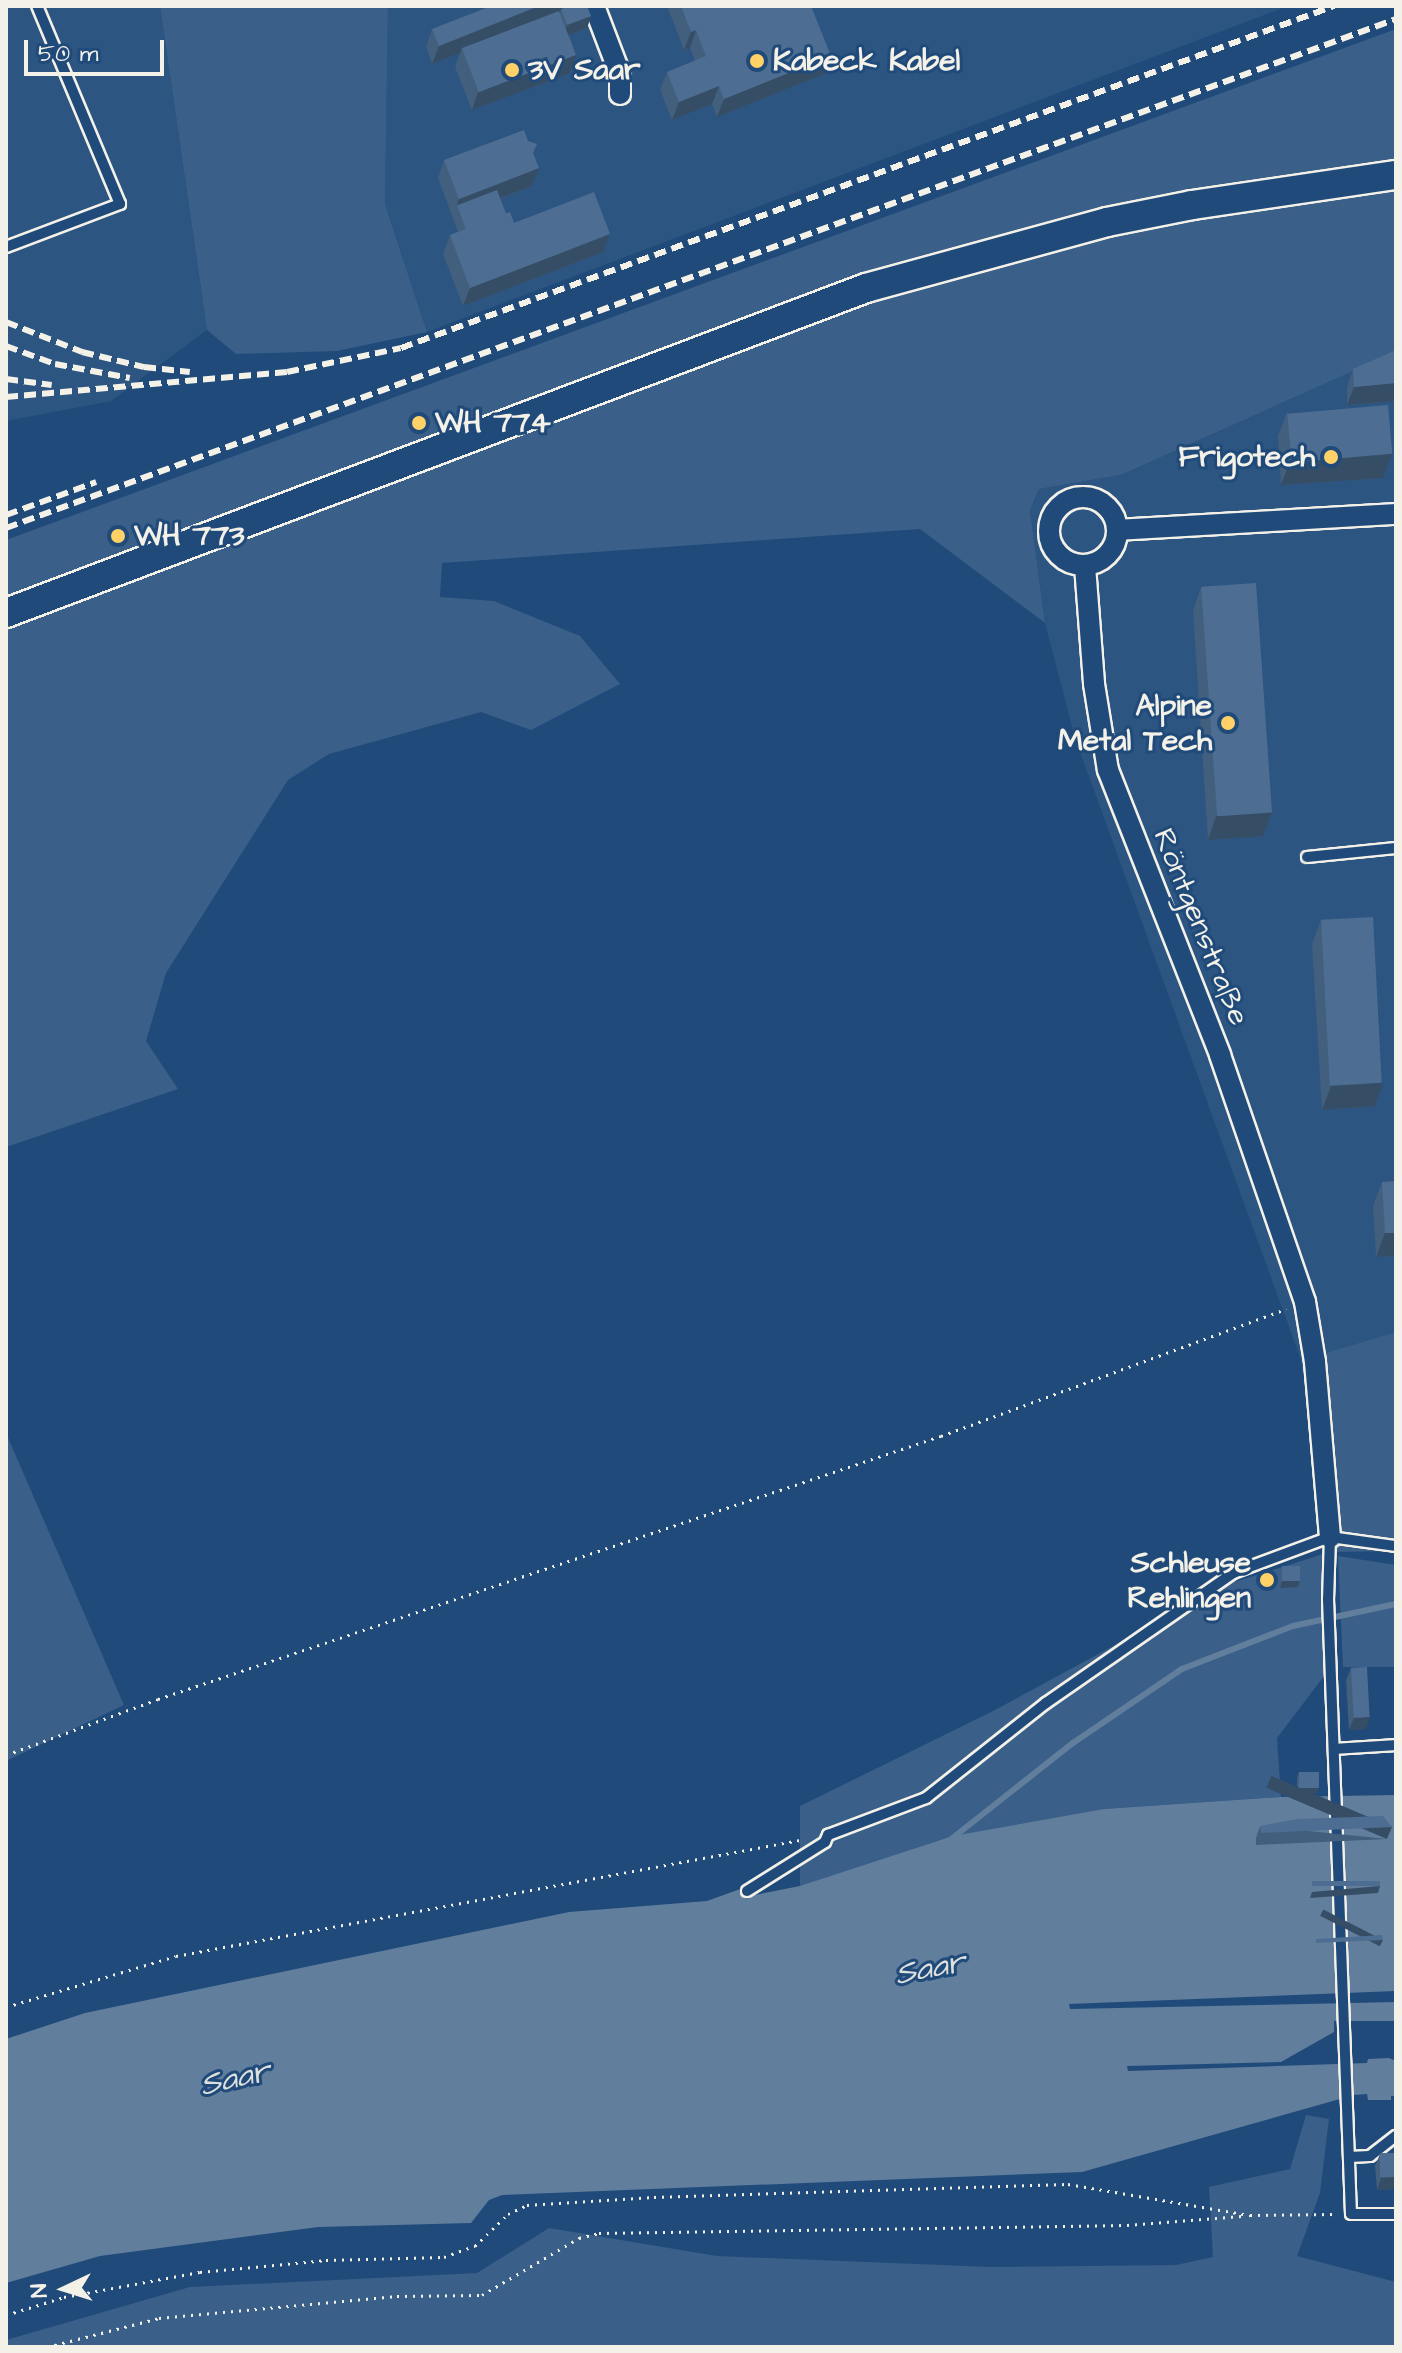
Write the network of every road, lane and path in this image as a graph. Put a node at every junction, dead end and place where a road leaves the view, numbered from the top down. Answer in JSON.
{"nodes":[{"id":1,"x":37,"y":6,"type":"edge"},
{"id":2,"x":594,"y":6,"type":"edge"},
{"id":3,"x":620,"y":94,"type":"dead end"},
{"id":4,"x":1396,"y":175,"type":"edge"},
{"id":5,"x":6,"y":247,"type":"edge"},
{"id":6,"x":1396,"y":514,"type":"edge"},
{"id":7,"x":1117,"y":530,"type":"junction"},
{"id":8,"x":1085,"y":566,"type":"junction"},
{"id":9,"x":6,"y":613,"type":"edge"},
{"id":10,"x":1396,"y":848,"type":"edge"},
{"id":11,"x":1307,"y":857,"type":"dead end"},
{"id":12,"x":1305,"y":1302,"type":"junction"},
{"id":13,"x":1330,"y":1537,"type":"junction"},
{"id":14,"x":1396,"y":1546,"type":"edge"},
{"id":15,"x":1396,"y":1745,"type":"edge"},
{"id":16,"x":1334,"y":1749,"type":"junction"},
{"id":17,"x":6,"y":1755,"type":"edge"},
{"id":18,"x":828,"y":1835,"type":"junction"},
{"id":19,"x":747,"y":1891,"type":"dead end"},
{"id":20,"x":6,"y":2007,"type":"edge"},
{"id":21,"x":1396,"y":2136,"type":"edge"},
{"id":22,"x":1349,"y":2157,"type":"junction"},
{"id":23,"x":1351,"y":2214,"type":"junction"},
{"id":24,"x":1396,"y":2214,"type":"edge"},
{"id":25,"x":1250,"y":2215,"type":"junction"},
{"id":26,"x":6,"y":2315,"type":"edge"},
{"id":27,"x":47,"y":2347,"type":"edge"}],
"edges":[{"from":1,"to":5,"type":"lane"},
{"from":2,"to":3,"type":"street"},
{"from":4,"to":9,"type":"main road"},
{"from":6,"to":7,"type":"street"},
{"from":7,"to":8,"type":"street"},
{"from":7,"to":8,"type":"street"},
{"from":8,"to":12,"type":"street","name":"Röntgenstraße"},
{"from":10,"to":11,"type":"lane"},
{"from":12,"to":13,"type":"street","name":"Röntgenstraße"},
{"from":12,"to":17,"type":"path"},
{"from":13,"to":14,"type":"lane"},
{"from":13,"to":16,"type":"lane"},
{"from":13,"to":18,"type":"lane"},
{"from":15,"to":16,"type":"lane"},
{"from":16,"to":22,"type":"lane"},
{"from":18,"to":19,"type":"lane"},
{"from":18,"to":20,"type":"path"},
{"from":21,"to":22,"type":"lane"},
{"from":22,"to":23,"type":"lane"},
{"from":23,"to":24,"type":"lane"},
{"from":23,"to":25,"type":"path"},
{"from":25,"to":26,"type":"path"},
{"from":25,"to":27,"type":"path"}]}
